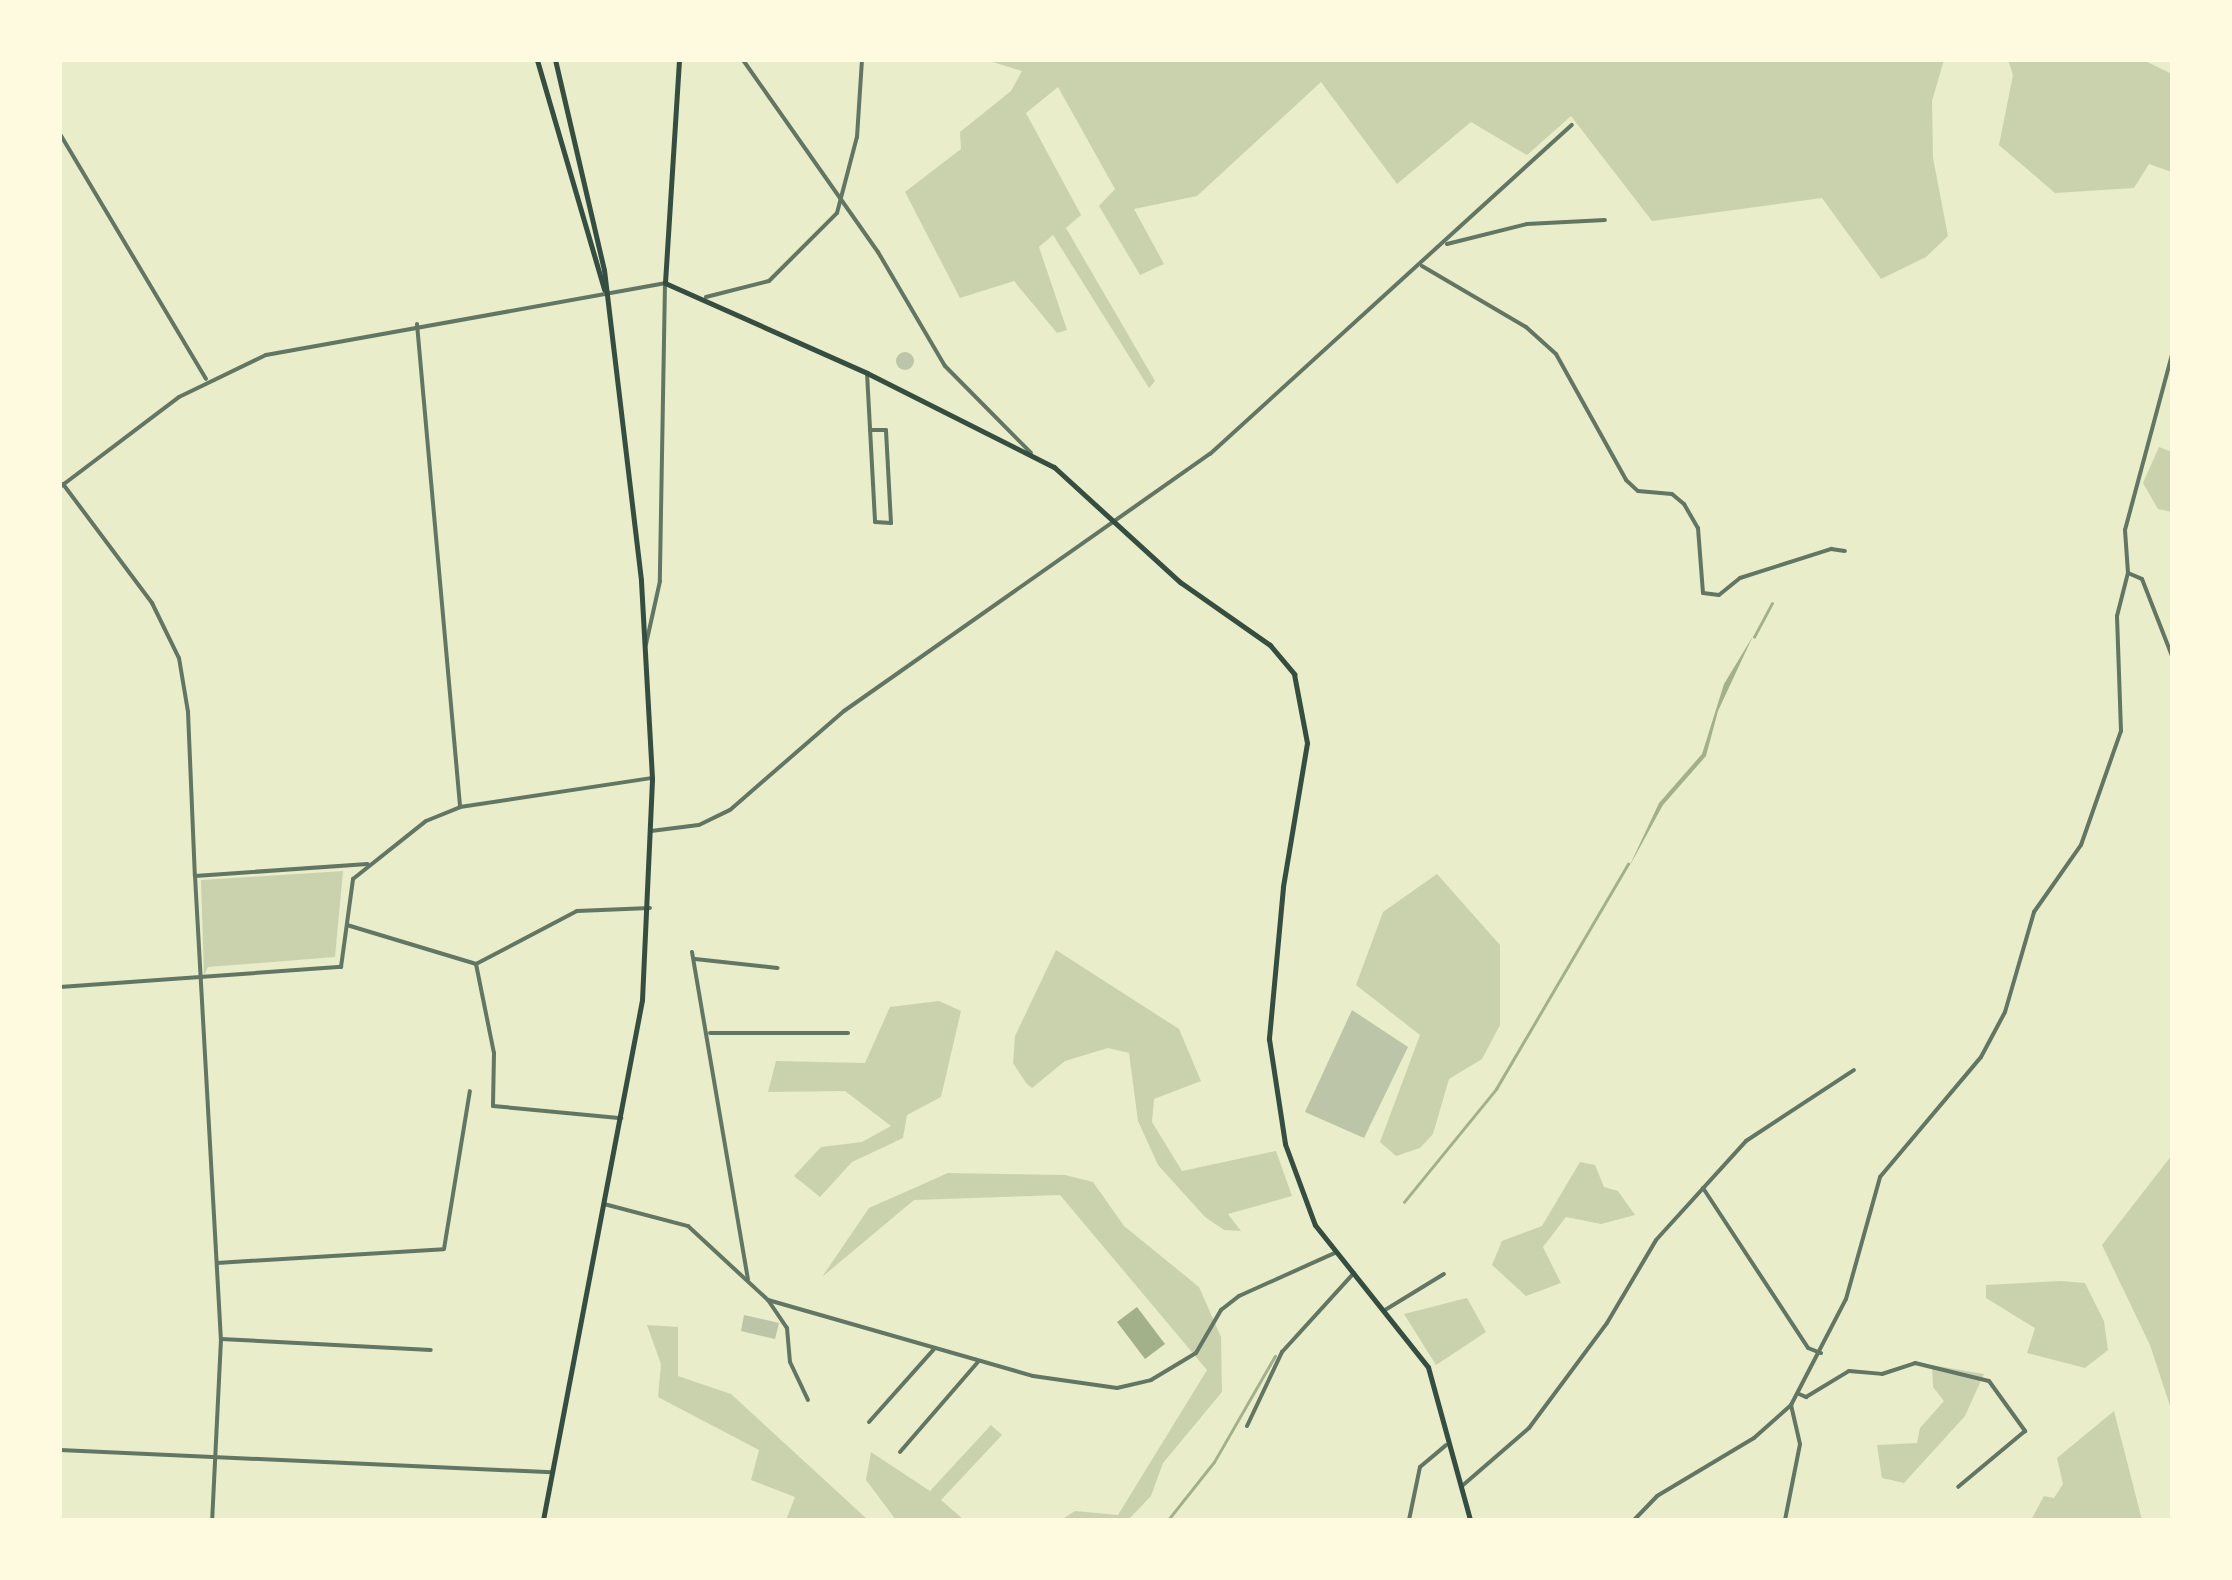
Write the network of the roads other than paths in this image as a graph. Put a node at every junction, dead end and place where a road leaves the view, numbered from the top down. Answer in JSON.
{"nodes":[{"id":1,"x":538,"y":60,"type":"edge"},
{"id":2,"x":555,"y":60,"type":"edge"},
{"id":3,"x":679,"y":60,"type":"edge"},
{"id":4,"x":743,"y":60,"type":"edge"},
{"id":5,"x":862,"y":60,"type":"edge"},
{"id":6,"x":1572,"y":125,"type":"dead end"},
{"id":7,"x":60,"y":134,"type":"edge"},
{"id":8,"x":841,"y":207,"type":"junction"},
{"id":9,"x":1605,"y":220,"type":"dead end"},
{"id":10,"x":1447,"y":244,"type":"junction"},
{"id":11,"x":1422,"y":266,"type":"junction"},
{"id":12,"x":665,"y":283,"type":"junction"},
{"id":13,"x":605,"y":292,"type":"junction"},
{"id":14,"x":706,"y":298,"type":"junction"},
{"id":15,"x":417,"y":324,"type":"junction"},
{"id":16,"x":2172,"y":355,"type":"edge"},
{"id":17,"x":868,"y":374,"type":"junction"},
{"id":18,"x":207,"y":380,"type":"junction"},
{"id":19,"x":870,"y":430,"type":"junction"},
{"id":20,"x":1031,"y":454,"type":"junction"},
{"id":21,"x":62,"y":485,"type":"edge"},
{"id":22,"x":1114,"y":519,"type":"junction"},
{"id":23,"x":1845,"y":551,"type":"dead end"},
{"id":24,"x":2128,"y":573,"type":"junction"},
{"id":25,"x":646,"y":644,"type":"junction"},
{"id":26,"x":2172,"y":656,"type":"edge"},
{"id":27,"x":652,"y":778,"type":"junction"},
{"id":28,"x":460,"y":807,"type":"junction"},
{"id":29,"x":650,"y":831,"type":"junction"},
{"id":30,"x":368,"y":864,"type":"junction"},
{"id":31,"x":195,"y":876,"type":"junction"},
{"id":32,"x":650,"y":908,"type":"junction"},
{"id":33,"x":347,"y":925,"type":"junction"},
{"id":34,"x":692,"y":952,"type":"dead end"},
{"id":35,"x":695,"y":960,"type":"junction"},
{"id":36,"x":476,"y":964,"type":"junction"},
{"id":37,"x":778,"y":968,"type":"dead end"},
{"id":38,"x":202,"y":978,"type":"junction"},
{"id":39,"x":60,"y":987,"type":"edge"},
{"id":40,"x":848,"y":1032,"type":"dead end"},
{"id":41,"x":710,"y":1033,"type":"junction"},
{"id":42,"x":1854,"y":1070,"type":"dead end"},
{"id":43,"x":470,"y":1092,"type":"dead end"},
{"id":44,"x":621,"y":1118,"type":"junction"},
{"id":45,"x":1703,"y":1188,"type":"junction"},
{"id":46,"x":604,"y":1204,"type":"junction"},
{"id":47,"x":1339,"y":1255,"type":"junction"},
{"id":48,"x":217,"y":1263,"type":"junction"},
{"id":49,"x":1352,"y":1270,"type":"junction"},
{"id":50,"x":1444,"y":1274,"type":"dead end"},
{"id":51,"x":748,"y":1279,"type":"junction"},
{"id":52,"x":768,"y":1300,"type":"junction"},
{"id":53,"x":1384,"y":1310,"type":"junction"},
{"id":54,"x":221,"y":1339,"type":"junction"},
{"id":55,"x":934,"y":1349,"type":"junction"},
{"id":56,"x":431,"y":1350,"type":"dead end"},
{"id":57,"x":1821,"y":1353,"type":"junction"},
{"id":58,"x":978,"y":1362,"type":"junction"},
{"id":59,"x":1799,"y":1394,"type":"junction"},
{"id":60,"x":808,"y":1400,"type":"dead end"},
{"id":61,"x":1791,"y":1405,"type":"junction"},
{"id":62,"x":868,"y":1422,"type":"dead end"},
{"id":63,"x":1247,"y":1426,"type":"dead end"},
{"id":64,"x":1446,"y":1445,"type":"junction"},
{"id":65,"x":60,"y":1450,"type":"edge"},
{"id":66,"x":900,"y":1452,"type":"dead end"},
{"id":67,"x":215,"y":1459,"type":"junction"},
{"id":68,"x":552,"y":1472,"type":"junction"},
{"id":69,"x":1460,"y":1486,"type":"junction"},
{"id":70,"x":1958,"y":1488,"type":"dead end"},
{"id":71,"x":212,"y":1520,"type":"edge"},
{"id":72,"x":542,"y":1520,"type":"edge"},
{"id":73,"x":1410,"y":1520,"type":"edge"},
{"id":74,"x":1470,"y":1520,"type":"edge"},
{"id":75,"x":1634,"y":1520,"type":"edge"},
{"id":76,"x":1785,"y":1520,"type":"edge"}],
"edges":[{"from":1,"to":13,"type":"main road"},
{"from":2,"to":13,"type":"main road"},
{"from":3,"to":12,"type":"main road"},
{"from":4,"to":8,"type":"street"},
{"from":5,"to":8,"type":"street"},
{"from":6,"to":10,"type":"street"},
{"from":7,"to":18,"type":"street"},
{"from":8,"to":14,"type":"street"},
{"from":8,"to":20,"type":"street"},
{"from":9,"to":10,"type":"street"},
{"from":10,"to":11,"type":"street"},
{"from":11,"to":22,"type":"street"},
{"from":11,"to":23,"type":"street"},
{"from":12,"to":13,"type":"street"},
{"from":12,"to":14,"type":"main road"},
{"from":12,"to":25,"type":"street"},
{"from":13,"to":15,"type":"street"},
{"from":13,"to":25,"type":"main road"},
{"from":14,"to":17,"type":"main road"},
{"from":15,"to":18,"type":"street"},
{"from":15,"to":28,"type":"street"},
{"from":16,"to":24,"type":"street"},
{"from":17,"to":19,"type":"street"},
{"from":17,"to":20,"type":"main road"},
{"from":18,"to":21,"type":"street"},
{"from":19,"to":19,"type":"street"},
{"from":20,"to":22,"type":"main road"},
{"from":21,"to":31,"type":"street"},
{"from":22,"to":29,"type":"street"},
{"from":22,"to":47,"type":"main road"},
{"from":24,"to":26,"type":"street"},
{"from":24,"to":57,"type":"street"},
{"from":25,"to":27,"type":"main road"},
{"from":27,"to":28,"type":"street"},
{"from":27,"to":29,"type":"main road"},
{"from":28,"to":30,"type":"street"},
{"from":29,"to":32,"type":"main road"},
{"from":30,"to":31,"type":"street"},
{"from":30,"to":33,"type":"street"},
{"from":31,"to":38,"type":"street"},
{"from":32,"to":36,"type":"street"},
{"from":32,"to":44,"type":"main road"},
{"from":33,"to":36,"type":"street"},
{"from":33,"to":38,"type":"street"},
{"from":34,"to":35,"type":"street"},
{"from":35,"to":37,"type":"street"},
{"from":35,"to":41,"type":"street"},
{"from":36,"to":44,"type":"street"},
{"from":38,"to":39,"type":"street"},
{"from":38,"to":48,"type":"street"},
{"from":40,"to":41,"type":"street"},
{"from":41,"to":51,"type":"street"},
{"from":42,"to":45,"type":"street"},
{"from":43,"to":48,"type":"street"},
{"from":44,"to":46,"type":"main road"},
{"from":45,"to":57,"type":"street"},
{"from":45,"to":69,"type":"street"},
{"from":46,"to":51,"type":"street"},
{"from":46,"to":68,"type":"main road"},
{"from":47,"to":49,"type":"main road"},
{"from":47,"to":58,"type":"street"},
{"from":48,"to":54,"type":"street"},
{"from":49,"to":53,"type":"main road"},
{"from":49,"to":63,"type":"street"},
{"from":50,"to":53,"type":"street"},
{"from":51,"to":52,"type":"street"},
{"from":52,"to":55,"type":"street"},
{"from":52,"to":60,"type":"street"},
{"from":53,"to":64,"type":"main road"},
{"from":54,"to":56,"type":"street"},
{"from":54,"to":67,"type":"street"},
{"from":55,"to":58,"type":"street"},
{"from":55,"to":62,"type":"street"},
{"from":57,"to":59,"type":"street"},
{"from":58,"to":66,"type":"street"},
{"from":59,"to":61,"type":"street"},
{"from":59,"to":70,"type":"street"},
{"from":61,"to":75,"type":"street"},
{"from":61,"to":76,"type":"street"},
{"from":64,"to":69,"type":"main road"},
{"from":64,"to":73,"type":"street"},
{"from":65,"to":67,"type":"street"},
{"from":67,"to":68,"type":"street"},
{"from":67,"to":71,"type":"street"},
{"from":68,"to":72,"type":"main road"},
{"from":69,"to":74,"type":"main road"}]}
